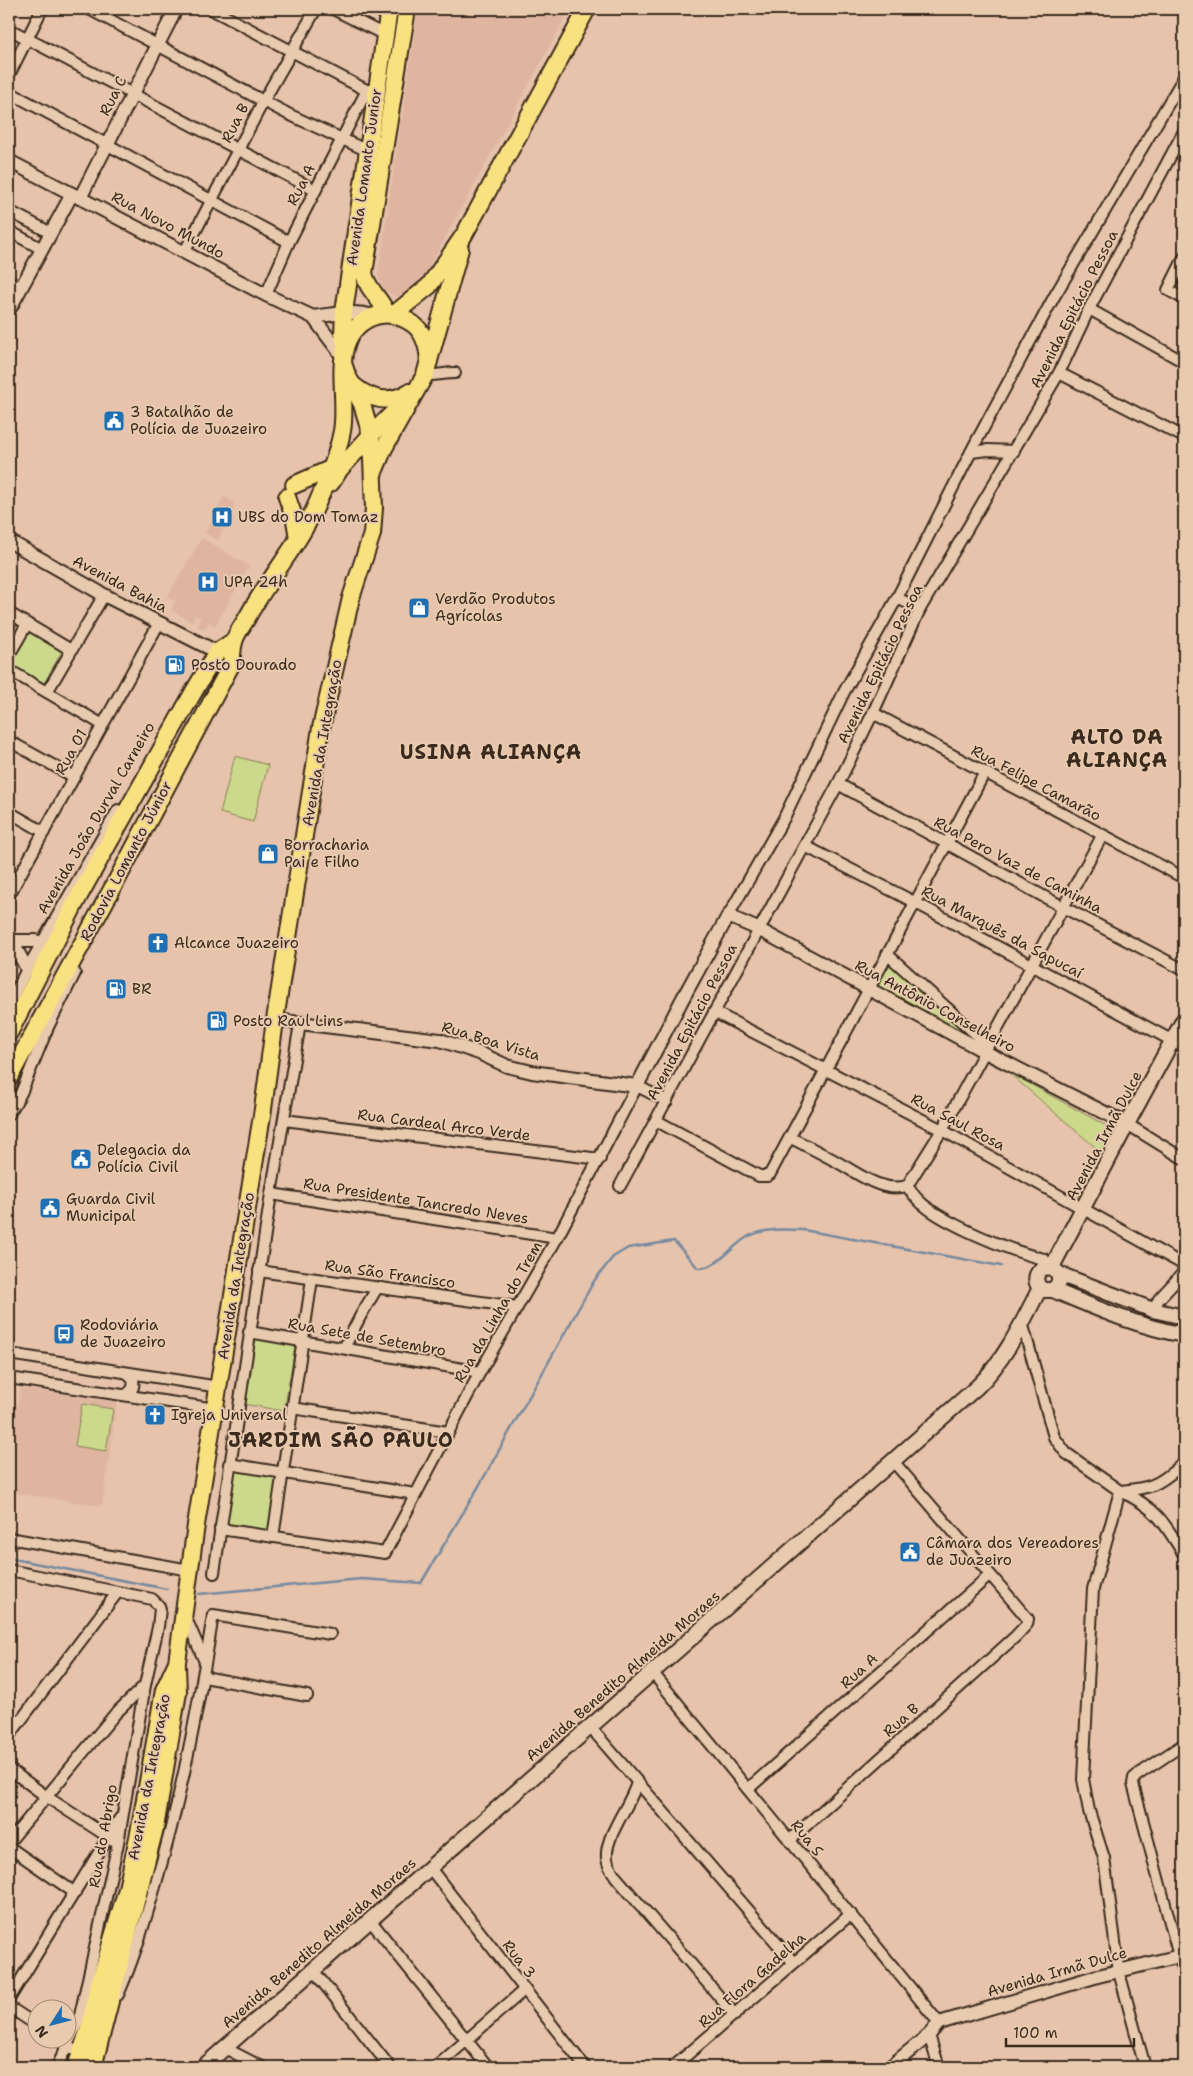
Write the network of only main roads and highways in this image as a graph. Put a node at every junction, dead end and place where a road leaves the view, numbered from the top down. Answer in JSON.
{"nodes":[{"id":1,"x":389,"y":9,"type":"edge"},
{"id":2,"x":407,"y":9,"type":"edge"},
{"id":3,"x":587,"y":9,"type":"edge"},
{"id":4,"x":464,"y":235,"type":"junction"},
{"id":5,"x":385,"y":315,"type":"junction"},
{"id":6,"x":344,"y":355,"type":"junction"},
{"id":7,"x":424,"y":374,"type":"junction"},
{"id":8,"x":353,"y":385,"type":"junction"},
{"id":9,"x":404,"y":396,"type":"junction"},
{"id":10,"x":371,"y":435,"type":"junction"},
{"id":11,"x":330,"y":469,"type":"junction"},
{"id":12,"x":371,"y":480,"type":"junction"},
{"id":13,"x":320,"y":499,"type":"junction"},
{"id":14,"x":298,"y":538,"type":"junction"},
{"id":15,"x":234,"y":641,"type":"junction"},
{"id":16,"x":1184,"y":1019,"type":"edge"},
{"id":17,"x":9,"y":1033,"type":"edge"},
{"id":18,"x":1178,"y":1044,"type":"edge"},
{"id":19,"x":9,"y":1078,"type":"edge"},
{"id":20,"x":1052,"y":1267,"type":"junction"},
{"id":21,"x":1046,"y":1289,"type":"junction"},
{"id":22,"x":1184,"y":1317,"type":"edge"},
{"id":23,"x":1184,"y":1335,"type":"edge"},
{"id":24,"x":177,"y":1662,"type":"junction"},
{"id":25,"x":75,"y":2056,"type":"edge"},
{"id":26,"x":92,"y":2067,"type":"edge"},
{"id":27,"x":202,"y":2067,"type":"edge"}],
"edges":[{"from":1,"to":6,"type":"main road","name":"Avenida Lomanto Junior"},
{"from":2,"to":5,"type":"main road","name":"Avenida Lomanto Junior"},
{"from":3,"to":4,"type":"main road"},
{"from":4,"to":5,"type":"main road"},
{"from":4,"to":7,"type":"main road"},
{"from":5,"to":6,"type":"main road"},
{"from":5,"to":7,"type":"main road"},
{"from":6,"to":8,"type":"main road"},
{"from":6,"to":11,"type":"main road","name":"Avenida Lomanto Junior"},
{"from":7,"to":9,"type":"main road"},
{"from":7,"to":12,"type":"main road"},
{"from":8,"to":9,"type":"main road"},
{"from":8,"to":10,"type":"main road","name":"Avenida da Integração"},
{"from":9,"to":10,"type":"main road"},
{"from":10,"to":12,"type":"main road","name":"Avenida da Integração"},
{"from":10,"to":13,"type":"main road"},
{"from":11,"to":13,"type":"main road","name":"Avenida Lomanto Junior"},
{"from":11,"to":14,"type":"main road"},
{"from":12,"to":24,"type":"main road","name":"Avenida da Integração"},
{"from":13,"to":14,"type":"main road","name":"Rodovia Lomanto Júnior"},
{"from":14,"to":15,"type":"main road","name":"Rodovia Lomanto Júnior"},
{"from":15,"to":17,"type":"main road","name":"Rodovia Lomanto Júnior"},
{"from":15,"to":19,"type":"main road","name":"Rodovia Lomanto Júnior"},
{"from":16,"to":18,"type":"main road","name":"Avenida Irmã Dulce"},
{"from":18,"to":20,"type":"main road","name":"Avenida Irmã Dulce"},
{"from":20,"to":21,"type":"main road"},
{"from":20,"to":21,"type":"main road"},
{"from":20,"to":22,"type":"main road"},
{"from":21,"to":23,"type":"main road"},
{"from":21,"to":27,"type":"main road","name":"Avenida Benedito Almeida Moraes"},
{"from":24,"to":25,"type":"main road","name":"Avenida da Integração"},
{"from":24,"to":26,"type":"main road"}]}
